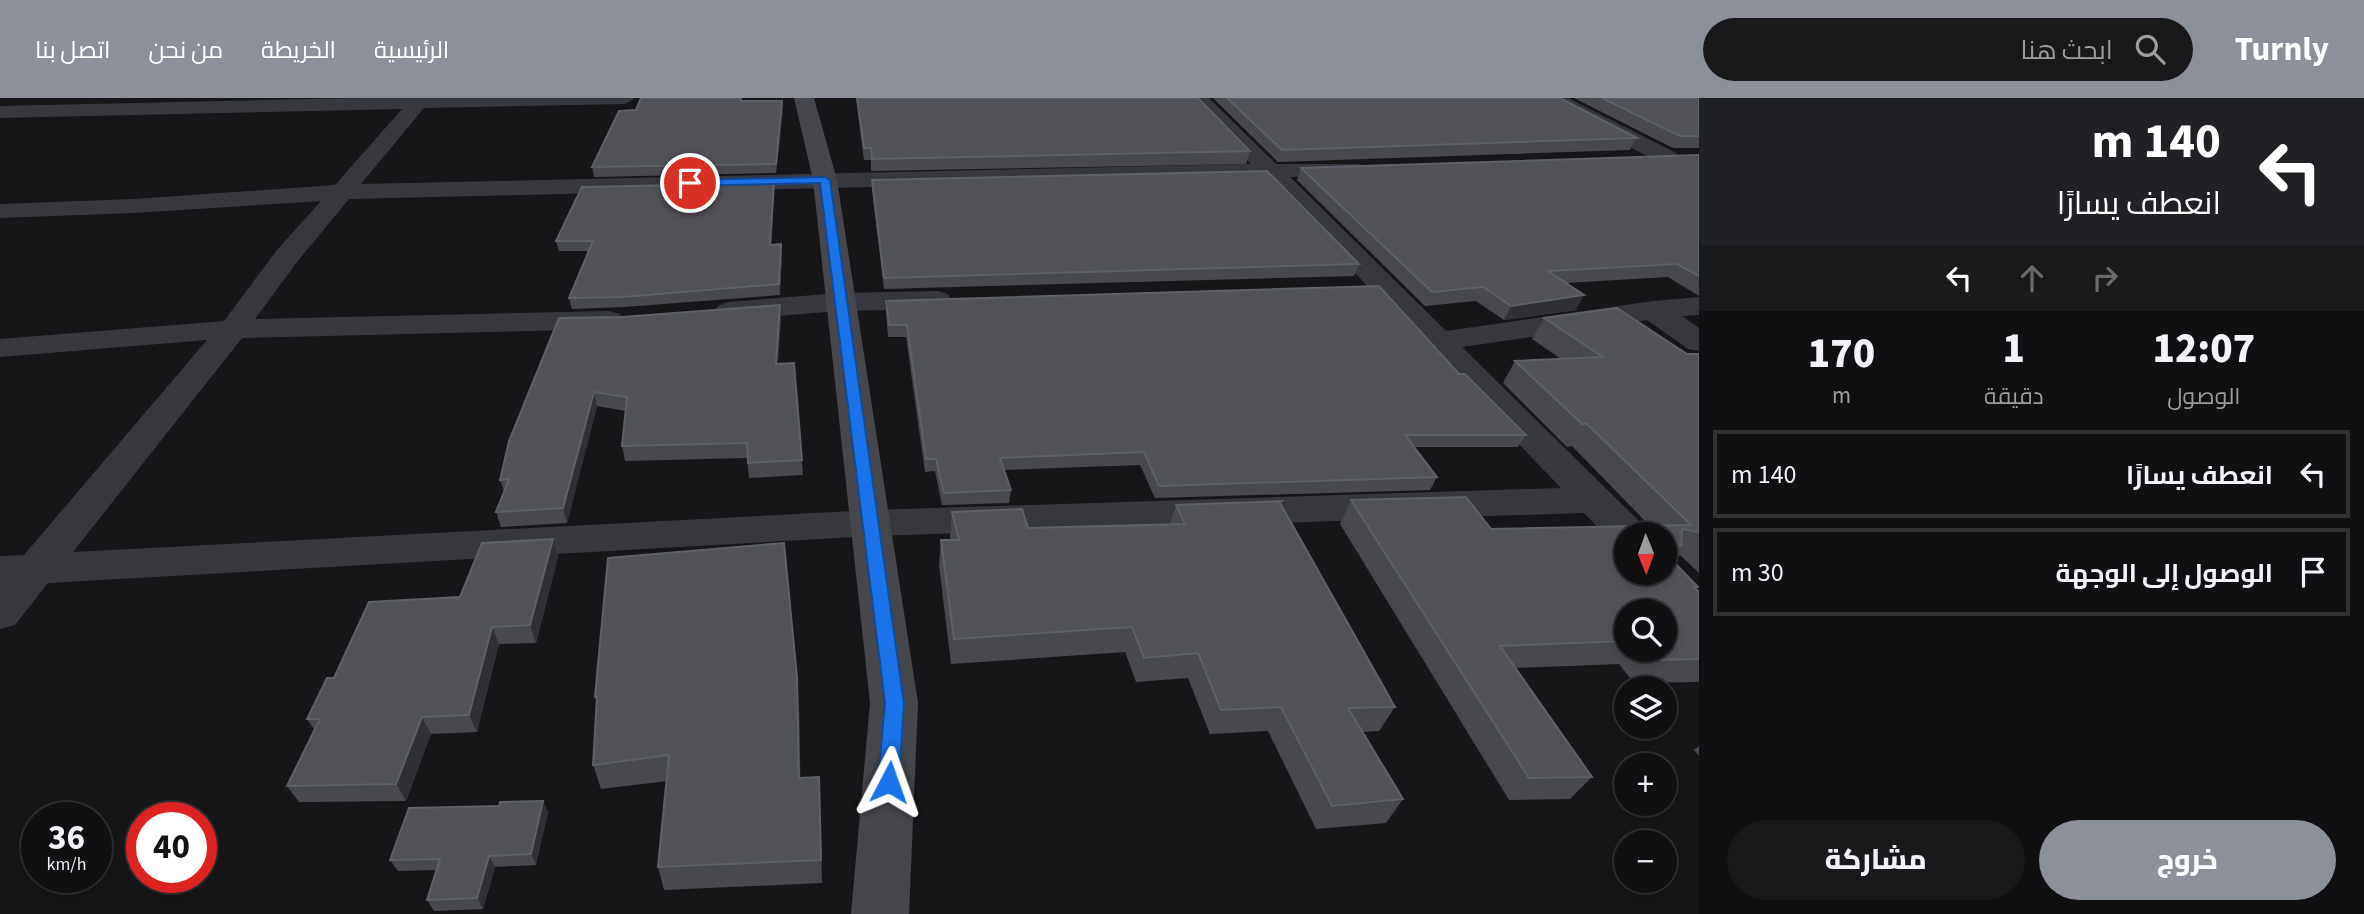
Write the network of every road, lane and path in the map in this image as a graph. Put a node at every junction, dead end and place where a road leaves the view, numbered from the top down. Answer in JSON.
{"nodes":[{"id":1,"x":41,"y":98,"type":"edge"},
{"id":2,"x":625,"y":98,"type":"edge"},
{"id":3,"x":804,"y":98,"type":"edge"},
{"id":4,"x":1198,"y":98,"type":"edge"},
{"id":5,"x":1553,"y":98,"type":"edge"},
{"id":6,"x":419,"y":101,"type":"edge"},
{"id":7,"x":9,"y":112,"type":"edge"},
{"id":8,"x":0,"y":123,"type":"edge"},
{"id":9,"x":1627,"y":159,"type":"edge"},
{"id":10,"x":1381,"y":168,"type":"edge"},
{"id":11,"x":1272,"y":172,"type":"junction"},
{"id":12,"x":825,"y":180,"type":"junction"},
{"id":13,"x":341,"y":192,"type":"junction"},
{"id":14,"x":0,"y":211,"type":"edge"},
{"id":15,"x":1383,"y":286,"type":"junction"},
{"id":16,"x":1341,"y":288,"type":"edge"},
{"id":17,"x":965,"y":299,"type":"edge"},
{"id":18,"x":839,"y":302,"type":"junction"},
{"id":19,"x":1699,"y":306,"type":"edge"},
{"id":20,"x":1653,"y":310,"type":"junction"},
{"id":21,"x":705,"y":313,"type":"edge"},
{"id":22,"x":638,"y":318,"type":"edge"},
{"id":23,"x":233,"y":329,"type":"junction"},
{"id":24,"x":1437,"y":342,"type":"junction"},
{"id":25,"x":1699,"y":342,"type":"edge"},
{"id":26,"x":0,"y":348,"type":"edge"},
{"id":27,"x":1593,"y":500,"type":"junction"},
{"id":28,"x":1616,"y":522,"type":"edge"},
{"id":29,"x":872,"y":523,"type":"junction"},
{"id":30,"x":18,"y":570,"type":"edge"},
{"id":31,"x":0,"y":613,"type":"edge"},
{"id":32,"x":880,"y":914,"type":"edge"}],
"edges":[{"from":1,"to":7,"type":"street"},
{"from":2,"to":6,"type":"street"},
{"from":3,"to":12,"type":"street"},
{"from":4,"to":11,"type":"street"},
{"from":5,"to":9,"type":"street"},
{"from":6,"to":7,"type":"street"},
{"from":6,"to":13,"type":"street"},
{"from":7,"to":8,"type":"street"},
{"from":10,"to":11,"type":"street"},
{"from":11,"to":12,"type":"street"},
{"from":11,"to":15,"type":"street"},
{"from":12,"to":13,"type":"street"},
{"from":12,"to":18,"type":"street"},
{"from":13,"to":14,"type":"street"},
{"from":13,"to":23,"type":"street"},
{"from":15,"to":16,"type":"street"},
{"from":15,"to":24,"type":"street"},
{"from":17,"to":18,"type":"street"},
{"from":18,"to":21,"type":"street"},
{"from":18,"to":29,"type":"street"},
{"from":19,"to":20,"type":"street"},
{"from":20,"to":24,"type":"street"},
{"from":20,"to":25,"type":"street"},
{"from":22,"to":23,"type":"street"},
{"from":23,"to":26,"type":"street"},
{"from":23,"to":30,"type":"street"},
{"from":24,"to":27,"type":"street"},
{"from":27,"to":28,"type":"street"},
{"from":27,"to":29,"type":"street"},
{"from":29,"to":30,"type":"street"},
{"from":29,"to":32,"type":"street"},
{"from":30,"to":31,"type":"street"}]}
